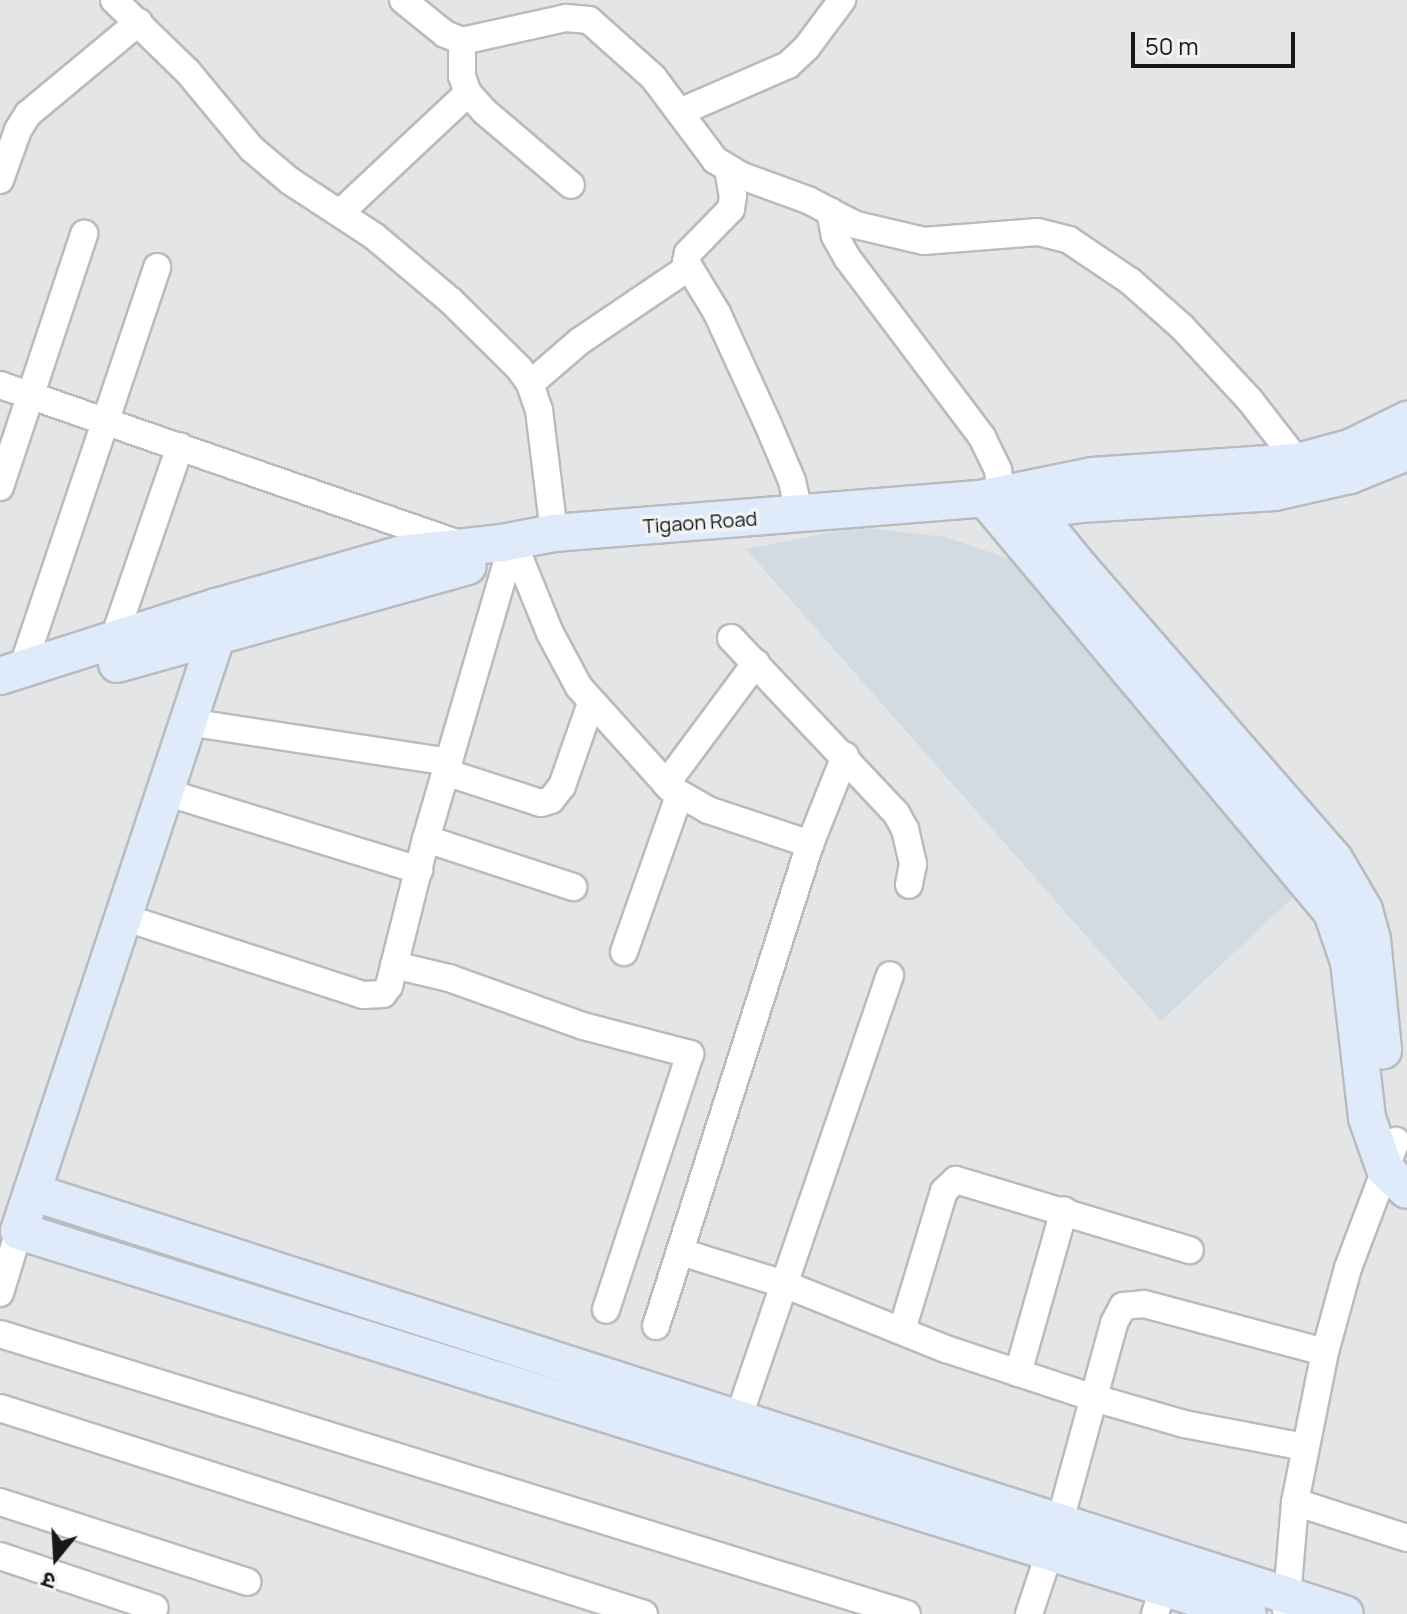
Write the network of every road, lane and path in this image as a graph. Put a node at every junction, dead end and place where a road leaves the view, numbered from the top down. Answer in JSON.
{"nodes":[{"id":1,"x":114,"y":0,"type":"edge"},
{"id":2,"x":403,"y":0,"type":"edge"},
{"id":3,"x":842,"y":0,"type":"edge"},
{"id":4,"x":568,"y":9,"type":"edge"},
{"id":5,"x":139,"y":22,"type":"junction"},
{"id":6,"x":462,"y":41,"type":"junction"},
{"id":7,"x":468,"y":93,"type":"junction"},
{"id":8,"x":680,"y":112,"type":"junction"},
{"id":9,"x":728,"y":169,"type":"junction"},
{"id":10,"x":0,"y":180,"type":"edge"},
{"id":11,"x":571,"y":185,"type":"dead end"},
{"id":12,"x":830,"y":211,"type":"junction"},
{"id":13,"x":341,"y":212,"type":"junction"},
{"id":14,"x":84,"y":234,"type":"dead end"},
{"id":15,"x":157,"y":267,"type":"dead end"},
{"id":16,"x":688,"y":268,"type":"junction"},
{"id":17,"x":530,"y":384,"type":"junction"},
{"id":18,"x":0,"y":385,"type":"edge"},
{"id":19,"x":30,"y":394,"type":"junction"},
{"id":20,"x":105,"y":419,"type":"junction"},
{"id":21,"x":1407,"y":420,"type":"edge"},
{"id":22,"x":180,"y":446,"type":"junction"},
{"id":23,"x":1407,"y":452,"type":"edge"},
{"id":24,"x":1298,"y":462,"type":"junction"},
{"id":25,"x":0,"y":487,"type":"edge"},
{"id":26,"x":1015,"y":503,"type":"junction"},
{"id":27,"x":800,"y":515,"type":"junction"},
{"id":28,"x":554,"y":533,"type":"junction"},
{"id":29,"x":495,"y":556,"type":"junction"},
{"id":30,"x":216,"y":621,"type":"junction"},
{"id":31,"x":731,"y":638,"type":"dead end"},
{"id":32,"x":113,"y":641,"type":"junction"},
{"id":33,"x":756,"y":663,"type":"junction"},
{"id":34,"x":11,"y":673,"type":"edge"},
{"id":35,"x":0,"y":698,"type":"edge"},
{"id":36,"x":591,"y":703,"type":"junction"},
{"id":37,"x":188,"y":722,"type":"junction"},
{"id":38,"x":845,"y":756,"type":"junction"},
{"id":39,"x":447,"y":767,"type":"junction"},
{"id":40,"x":673,"y":790,"type":"junction"},
{"id":41,"x":165,"y":792,"type":"junction"},
{"id":42,"x":426,"y":839,"type":"junction"},
{"id":43,"x":810,"y":844,"type":"junction"},
{"id":44,"x":419,"y":870,"type":"junction"},
{"id":45,"x":909,"y":885,"type":"dead end"},
{"id":46,"x":573,"y":887,"type":"dead end"},
{"id":47,"x":123,"y":917,"type":"junction"},
{"id":48,"x":624,"y":952,"type":"dead end"},
{"id":49,"x":394,"y":965,"type":"junction"},
{"id":50,"x":890,"y":975,"type":"dead end"},
{"id":51,"x":1399,"y":1164,"type":"edge"},
{"id":52,"x":32,"y":1192,"type":"junction"},
{"id":53,"x":1064,"y":1210,"type":"junction"},
{"id":54,"x":19,"y":1231,"type":"junction"},
{"id":55,"x":1190,"y":1250,"type":"dead end"},
{"id":56,"x":681,"y":1252,"type":"junction"},
{"id":57,"x":784,"y":1284,"type":"junction"},
{"id":58,"x":0,"y":1293,"type":"edge"},
{"id":59,"x":606,"y":1310,"type":"dead end"},
{"id":60,"x":656,"y":1326,"type":"dead end"},
{"id":61,"x":902,"y":1330,"type":"junction"},
{"id":62,"x":0,"y":1334,"type":"edge"},
{"id":63,"x":1325,"y":1352,"type":"junction"},
{"id":64,"x":1018,"y":1373,"type":"junction"},
{"id":65,"x":1094,"y":1398,"type":"junction"},
{"id":66,"x":0,"y":1408,"type":"edge"},
{"id":67,"x":738,"y":1419,"type":"junction"},
{"id":68,"x":1305,"y":1447,"type":"junction"},
{"id":69,"x":0,"y":1502,"type":"edge"},
{"id":70,"x":1295,"y":1502,"type":"junction"},
{"id":71,"x":1055,"y":1536,"type":"junction"},
{"id":72,"x":1407,"y":1538,"type":"edge"},
{"id":73,"x":0,"y":1556,"type":"edge"},
{"id":74,"x":247,"y":1582,"type":"dead end"},
{"id":75,"x":1164,"y":1586,"type":"edge"},
{"id":76,"x":1286,"y":1604,"type":"edge"},
{"id":77,"x":155,"y":1608,"type":"dead end"},
{"id":78,"x":644,"y":1614,"type":"edge"},
{"id":79,"x":907,"y":1614,"type":"edge"},
{"id":80,"x":1029,"y":1614,"type":"edge"},
{"id":81,"x":1248,"y":1614,"type":"edge"},
{"id":82,"x":1345,"y":1614,"type":"edge"}],
"edges":[{"from":1,"to":5,"type":"street"},
{"from":2,"to":6,"type":"street"},
{"from":3,"to":8,"type":"street"},
{"from":4,"to":6,"type":"street"},
{"from":4,"to":8,"type":"street"},
{"from":5,"to":10,"type":"street"},
{"from":5,"to":13,"type":"street"},
{"from":6,"to":7,"type":"street"},
{"from":7,"to":11,"type":"street"},
{"from":7,"to":13,"type":"street"},
{"from":8,"to":9,"type":"street"},
{"from":9,"to":12,"type":"street"},
{"from":9,"to":16,"type":"street"},
{"from":12,"to":24,"type":"street"},
{"from":12,"to":26,"type":"street"},
{"from":13,"to":17,"type":"street"},
{"from":14,"to":19,"type":"street"},
{"from":15,"to":20,"type":"street"},
{"from":16,"to":17,"type":"street"},
{"from":16,"to":27,"type":"street"},
{"from":17,"to":28,"type":"street"},
{"from":18,"to":19,"type":"street"},
{"from":19,"to":20,"type":"street"},
{"from":19,"to":25,"type":"street"},
{"from":20,"to":22,"type":"street"},
{"from":20,"to":34,"type":"street"},
{"from":21,"to":24,"type":"street","name":"Tigaon Road"},
{"from":22,"to":29,"type":"street"},
{"from":22,"to":32,"type":"street"},
{"from":23,"to":26,"type":"street","name":"Tigaon Road"},
{"from":24,"to":26,"type":"street","name":"Tigaon Road"},
{"from":26,"to":27,"type":"street","name":"Tigaon Road"},
{"from":26,"to":29,"type":"street"},
{"from":26,"to":51,"type":"street"},
{"from":27,"to":28,"type":"street","name":"Tigaon Road"},
{"from":28,"to":29,"type":"street","name":"Tigaon Road"},
{"from":29,"to":30,"type":"street","name":"Tigaon Road"},
{"from":29,"to":36,"type":"street"},
{"from":29,"to":39,"type":"street"},
{"from":30,"to":32,"type":"street","name":"Tigaon Road"},
{"from":30,"to":35,"type":"street","name":"Tigaon Road"},
{"from":30,"to":37,"type":"street"},
{"from":31,"to":33,"type":"street"},
{"from":32,"to":34,"type":"street","name":"Tigaon Road"},
{"from":33,"to":38,"type":"street"},
{"from":33,"to":40,"type":"street"},
{"from":36,"to":39,"type":"street"},
{"from":36,"to":40,"type":"street"},
{"from":37,"to":39,"type":"street"},
{"from":37,"to":41,"type":"street"},
{"from":38,"to":43,"type":"street"},
{"from":38,"to":45,"type":"street"},
{"from":39,"to":42,"type":"street"},
{"from":40,"to":43,"type":"street"},
{"from":40,"to":48,"type":"street"},
{"from":41,"to":44,"type":"street"},
{"from":41,"to":47,"type":"street"},
{"from":42,"to":44,"type":"street"},
{"from":42,"to":46,"type":"street"},
{"from":43,"to":56,"type":"street"},
{"from":44,"to":49,"type":"street"},
{"from":47,"to":49,"type":"street"},
{"from":47,"to":52,"type":"street"},
{"from":49,"to":59,"type":"street"},
{"from":50,"to":57,"type":"street"},
{"from":51,"to":63,"type":"street"},
{"from":52,"to":54,"type":"street"},
{"from":52,"to":67,"type":"street"},
{"from":53,"to":55,"type":"street"},
{"from":53,"to":61,"type":"street"},
{"from":53,"to":64,"type":"street"},
{"from":54,"to":58,"type":"street"},
{"from":54,"to":71,"type":"street"},
{"from":56,"to":57,"type":"street"},
{"from":56,"to":60,"type":"street"},
{"from":57,"to":61,"type":"street"},
{"from":57,"to":67,"type":"street"},
{"from":61,"to":64,"type":"street"},
{"from":62,"to":79,"type":"street"},
{"from":63,"to":65,"type":"street"},
{"from":63,"to":68,"type":"street"},
{"from":64,"to":65,"type":"street"},
{"from":65,"to":68,"type":"street"},
{"from":65,"to":71,"type":"street"},
{"from":66,"to":78,"type":"street"},
{"from":67,"to":71,"type":"street"},
{"from":68,"to":70,"type":"street"},
{"from":69,"to":74,"type":"street"},
{"from":70,"to":72,"type":"street"},
{"from":70,"to":76,"type":"street"},
{"from":71,"to":75,"type":"street"},
{"from":71,"to":80,"type":"street"},
{"from":73,"to":77,"type":"street"},
{"from":75,"to":76,"type":"street"},
{"from":75,"to":81,"type":"street"},
{"from":76,"to":82,"type":"street"}]}
